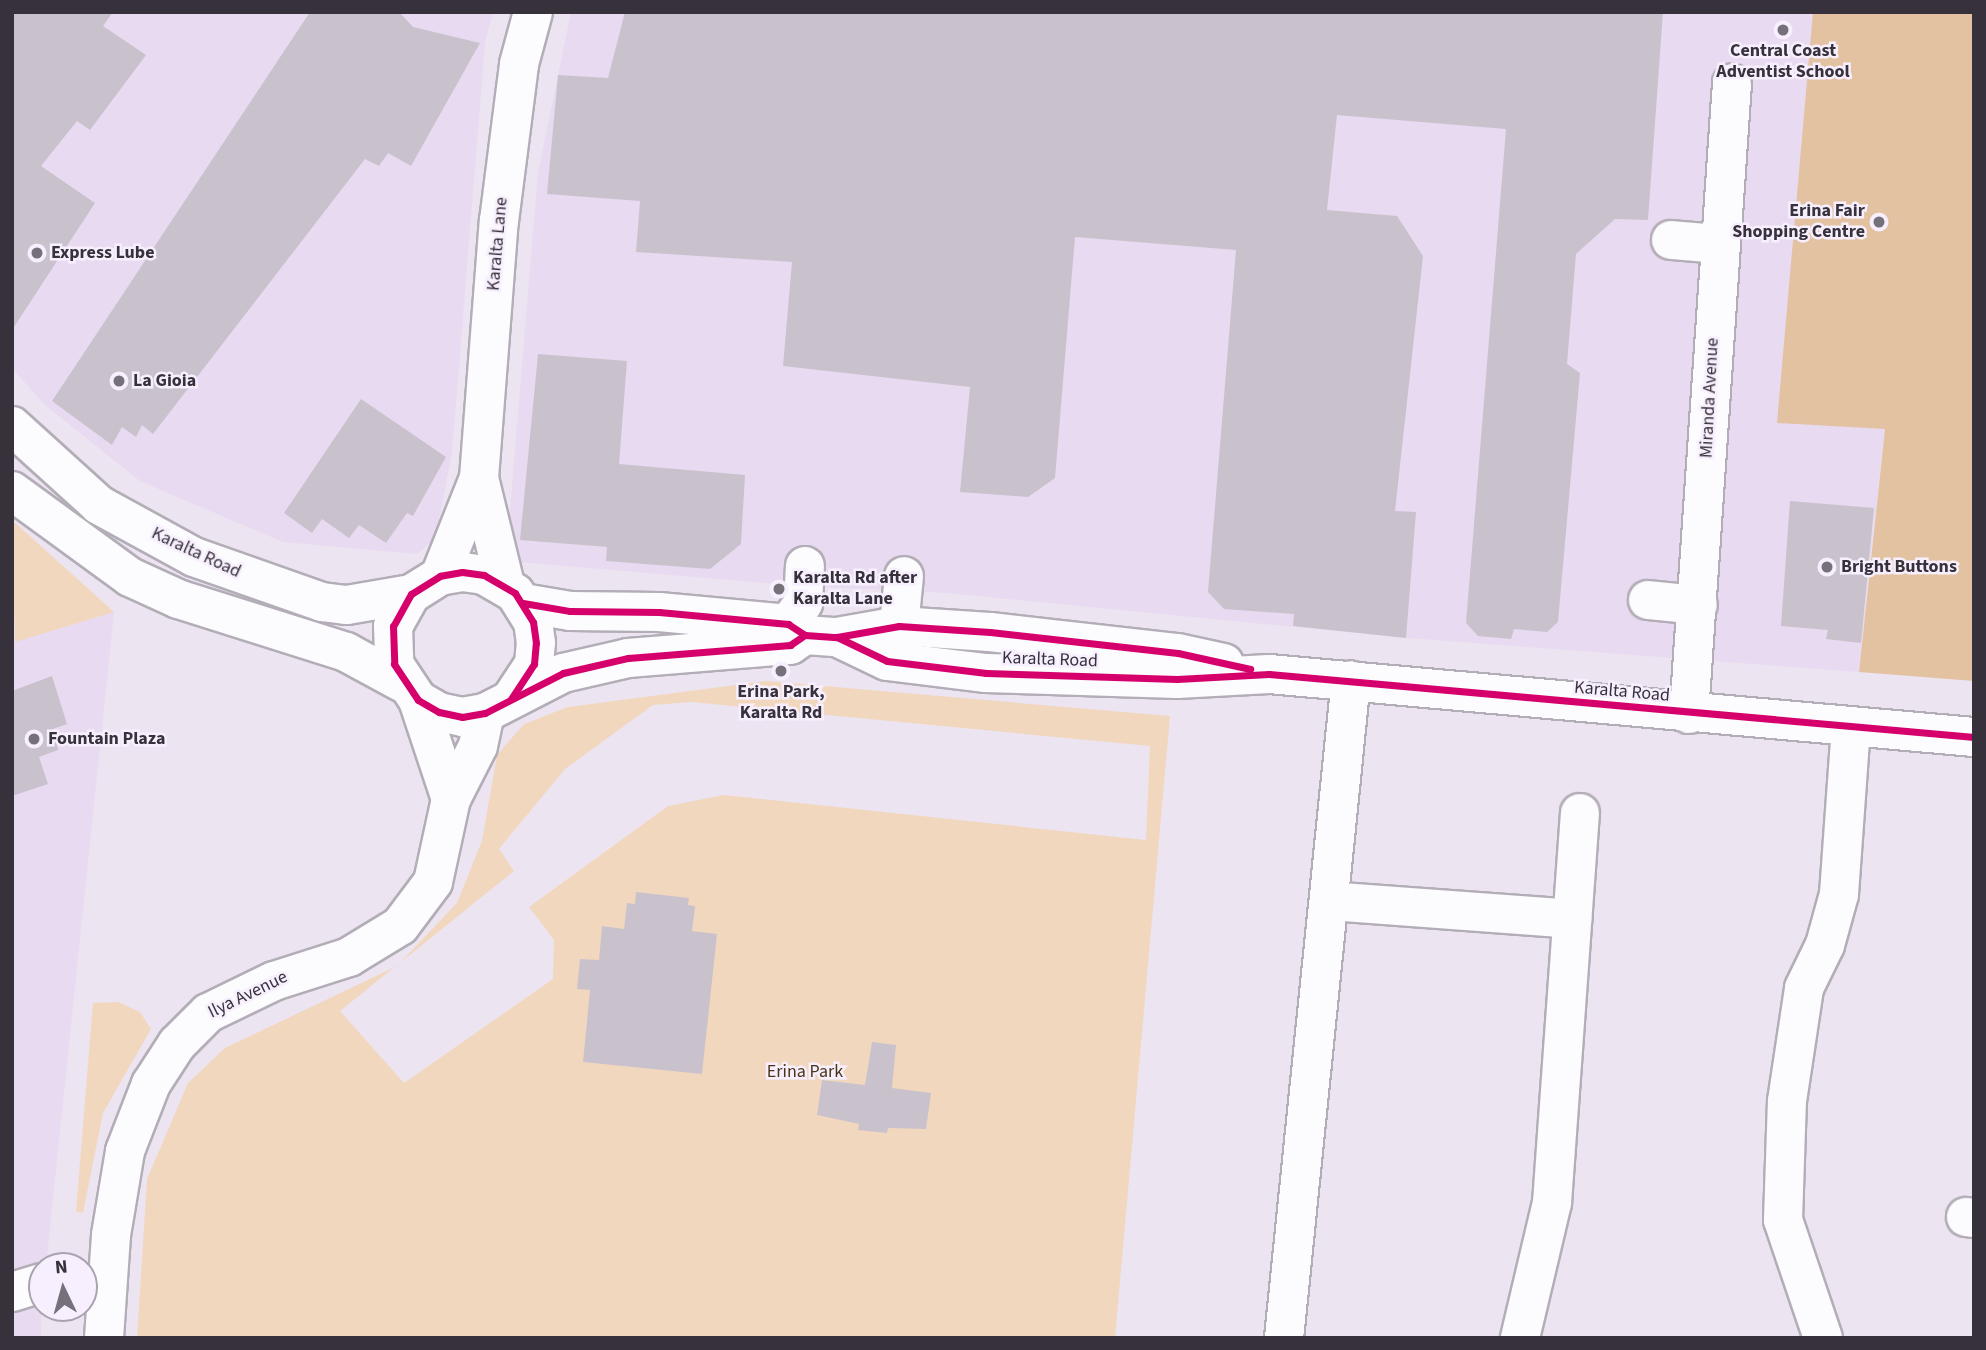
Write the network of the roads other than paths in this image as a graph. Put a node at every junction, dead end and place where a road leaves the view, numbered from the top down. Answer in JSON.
{"nodes":[{"id":1,"x":533,"y":12,"type":"edge"},
{"id":2,"x":1732,"y":83,"type":"dead end"},
{"id":3,"x":1671,"y":240,"type":"dead end"},
{"id":4,"x":1719,"y":244,"type":"junction"},
{"id":5,"x":12,"y":426,"type":"edge"},
{"id":6,"x":479,"y":478,"type":"junction"},
{"id":7,"x":12,"y":491,"type":"edge"},
{"id":8,"x":805,"y":566,"type":"dead end"},
{"id":9,"x":904,"y":576,"type":"dead end"},
{"id":10,"x":425,"y":585,"type":"junction"},
{"id":11,"x":514,"y":594,"type":"junction"},
{"id":12,"x":1648,"y":600,"type":"dead end"},
{"id":13,"x":1698,"y":605,"type":"junction"},
{"id":14,"x":899,"y":626,"type":"junction"},
{"id":15,"x":810,"y":632,"type":"junction"},
{"id":16,"x":1269,"y":674,"type":"junction"},
{"id":17,"x":1351,"y":680,"type":"junction"},
{"id":18,"x":410,"y":691,"type":"junction"},
{"id":19,"x":498,"y":706,"type":"junction"},
{"id":20,"x":1689,"y":713,"type":"junction"},
{"id":21,"x":1852,"y":727,"type":"junction"},
{"id":22,"x":1974,"y":737,"type":"edge"},
{"id":23,"x":451,"y":799,"type":"junction"},
{"id":24,"x":1580,"y":813,"type":"dead end"},
{"id":25,"x":1329,"y":901,"type":"junction"},
{"id":26,"x":1572,"y":919,"type":"junction"},
{"id":27,"x":98,"y":1274,"type":"edge"},
{"id":28,"x":98,"y":1298,"type":"edge"},
{"id":29,"x":103,"y":1336,"type":"edge"},
{"id":30,"x":1284,"y":1338,"type":"edge"},
{"id":31,"x":1520,"y":1338,"type":"edge"},
{"id":32,"x":1823,"y":1338,"type":"edge"}],
"edges":[{"from":1,"to":6,"type":"street","name":"Karalta Lane"},
{"from":2,"to":4,"type":"street","name":"Miranda Avenue"},
{"from":3,"to":4,"type":"street"},
{"from":4,"to":13,"type":"street","name":"Miranda Avenue"},
{"from":5,"to":10,"type":"street","name":"Karalta Road"},
{"from":6,"to":10,"type":"street","name":"Karalta Lane"},
{"from":6,"to":11,"type":"street","name":"Karalta Lane"},
{"from":7,"to":18,"type":"street","name":"Karalta Road"},
{"from":8,"to":15,"type":"street"},
{"from":9,"to":14,"type":"street"},
{"from":10,"to":11,"type":"street","name":"Karalta Road"},
{"from":10,"to":18,"type":"street"},
{"from":11,"to":15,"type":"street","name":"Karalta Road"},
{"from":11,"to":19,"type":"street"},
{"from":12,"to":13,"type":"street"},
{"from":13,"to":20,"type":"street","name":"Miranda Avenue"},
{"from":14,"to":15,"type":"street","name":"Karalta Road"},
{"from":14,"to":16,"type":"street","name":"Karalta Road"},
{"from":15,"to":16,"type":"street","name":"Karalta Road"},
{"from":15,"to":19,"type":"street","name":"Karalta Road"},
{"from":16,"to":17,"type":"street","name":"Karalta Road"},
{"from":17,"to":20,"type":"street","name":"Karalta Road"},
{"from":17,"to":25,"type":"street"},
{"from":18,"to":19,"type":"street","name":"Karalta Road"},
{"from":18,"to":23,"type":"street"},
{"from":19,"to":23,"type":"street","name":"Ilya Avenue"},
{"from":20,"to":21,"type":"street","name":"Karalta Road"},
{"from":21,"to":22,"type":"street","name":"Karalta Road"},
{"from":21,"to":32,"type":"street"},
{"from":23,"to":27,"type":"street","name":"Ilya Avenue"},
{"from":24,"to":26,"type":"street"},
{"from":25,"to":26,"type":"street"},
{"from":25,"to":30,"type":"street"},
{"from":26,"to":31,"type":"street"},
{"from":28,"to":29,"type":"street","name":"Ilya Avenue"}]}
